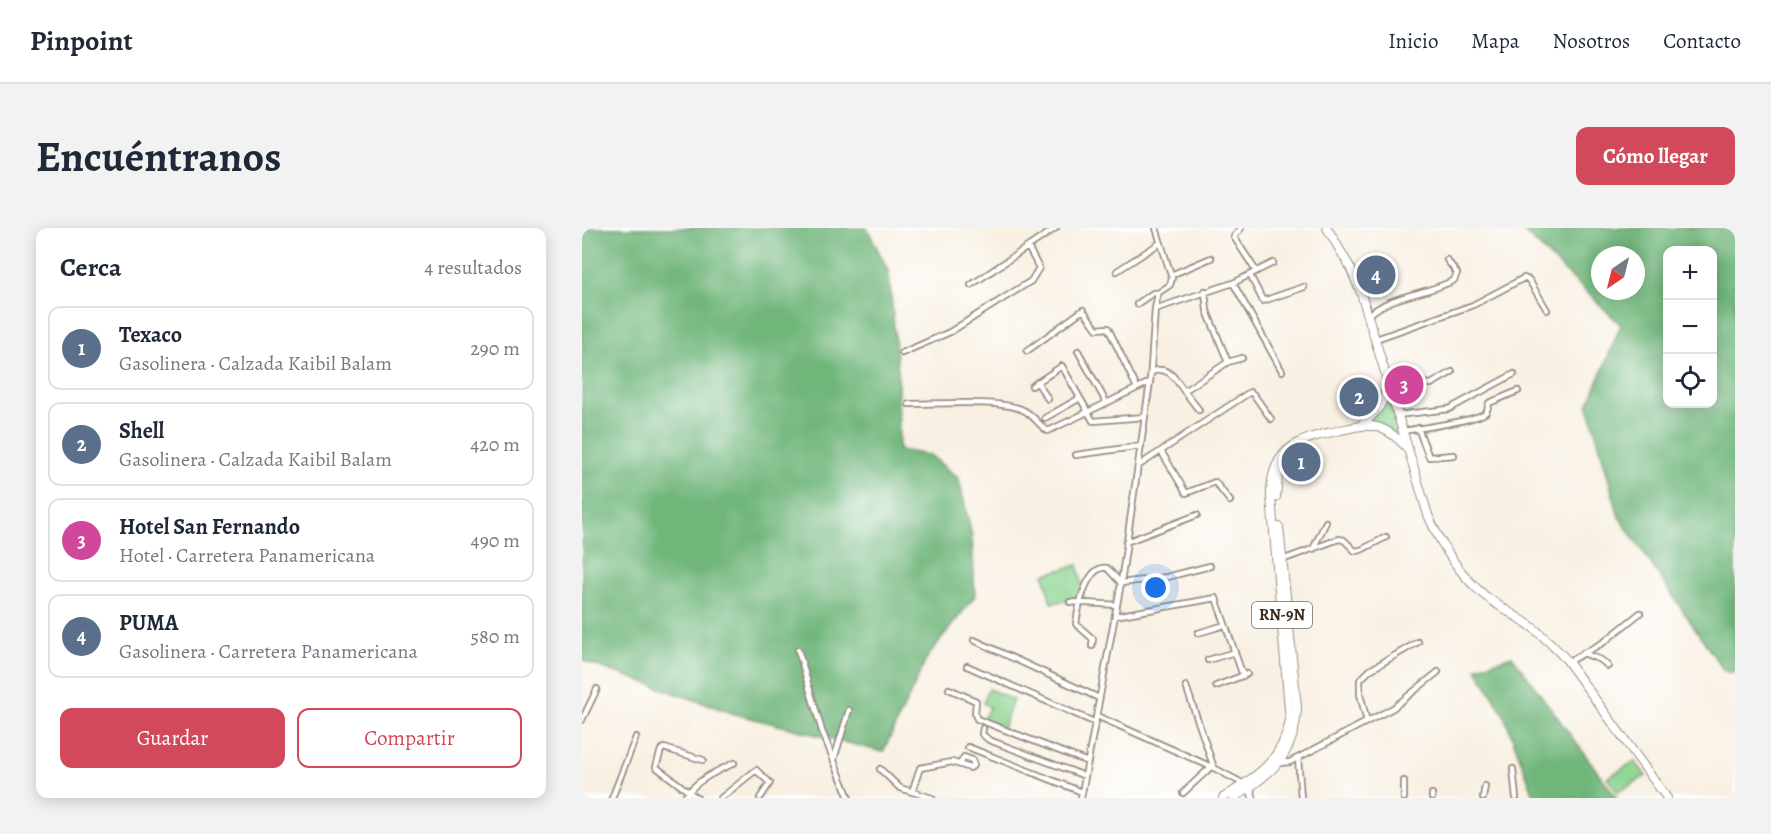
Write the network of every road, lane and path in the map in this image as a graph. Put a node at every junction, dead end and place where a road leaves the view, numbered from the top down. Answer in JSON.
{"nodes":[{"id":1,"x":1056,"y":228,"type":"edge"},
{"id":2,"x":1156,"y":228,"type":"edge"},
{"id":3,"x":1241,"y":228,"type":"edge"},
{"id":4,"x":1327,"y":228,"type":"edge"},
{"id":5,"x":1160,"y":243,"type":"junction"},
{"id":6,"x":1028,"y":247,"type":"junction"},
{"id":7,"x":1211,"y":258,"type":"dead end"},
{"id":8,"x":1447,"y":260,"type":"dead end"},
{"id":9,"x":1273,"y":264,"type":"dead end"},
{"id":10,"x":1117,"y":271,"type":"dead end"},
{"id":11,"x":1256,"y":271,"type":"junction"},
{"id":12,"x":1171,"y":275,"type":"junction"},
{"id":13,"x":1250,"y":275,"type":"junction"},
{"id":14,"x":1233,"y":283,"type":"junction"},
{"id":15,"x":971,"y":285,"type":"dead end"},
{"id":16,"x":1304,"y":287,"type":"dead end"},
{"id":17,"x":1205,"y":291,"type":"junction"},
{"id":18,"x":1158,"y":293,"type":"junction"},
{"id":19,"x":1137,"y":304,"type":"dead end"},
{"id":20,"x":1155,"y":309,"type":"junction"},
{"id":21,"x":1547,"y":309,"type":"dead end"},
{"id":22,"x":1368,"y":315,"type":"junction"},
{"id":23,"x":1376,"y":339,"type":"junction"},
{"id":24,"x":1027,"y":351,"type":"dead end"},
{"id":25,"x":1078,"y":351,"type":"dead end"},
{"id":26,"x":902,"y":353,"type":"dead end"},
{"id":27,"x":1242,"y":358,"type":"dead end"},
{"id":28,"x":1228,"y":362,"type":"junction"},
{"id":29,"x":1152,"y":372,"type":"junction"},
{"id":30,"x":1282,"y":372,"type":"dead end"},
{"id":31,"x":1452,"y":372,"type":"dead end"},
{"id":32,"x":1514,"y":374,"type":"dead end"},
{"id":33,"x":1387,"y":379,"type":"junction"},
{"id":34,"x":1037,"y":382,"type":"junction"},
{"id":35,"x":1150,"y":382,"type":"junction"},
{"id":36,"x":1032,"y":386,"type":"dead end"},
{"id":37,"x":1137,"y":388,"type":"junction"},
{"id":38,"x":1390,"y":389,"type":"junction"},
{"id":39,"x":1184,"y":391,"type":"junction"},
{"id":40,"x":1518,"y":391,"type":"dead end"},
{"id":41,"x":1080,"y":398,"type":"junction"},
{"id":42,"x":1048,"y":399,"type":"dead end"},
{"id":43,"x":1106,"y":402,"type":"junction"},
{"id":44,"x":909,"y":404,"type":"dead end"},
{"id":45,"x":1199,"y":410,"type":"dead end"},
{"id":46,"x":1087,"y":411,"type":"junction"},
{"id":47,"x":1397,"y":415,"type":"junction"},
{"id":48,"x":1145,"y":417,"type":"junction"},
{"id":49,"x":1045,"y":418,"type":"dead end"},
{"id":50,"x":1271,"y":419,"type":"dead end"},
{"id":51,"x":1361,"y":424,"type":"junction"},
{"id":52,"x":1418,"y":428,"type":"junction"},
{"id":53,"x":1402,"y":431,"type":"junction"},
{"id":54,"x":1325,"y":434,"type":"junction"},
{"id":55,"x":1141,"y":446,"type":"junction"},
{"id":56,"x":1407,"y":448,"type":"junction"},
{"id":57,"x":1161,"y":451,"type":"junction"},
{"id":58,"x":1076,"y":455,"type":"dead end"},
{"id":59,"x":1454,"y":455,"type":"dead end"},
{"id":60,"x":1138,"y":466,"type":"junction"},
{"id":61,"x":1230,"y":501,"type":"dead end"},
{"id":62,"x":1197,"y":515,"type":"dead end"},
{"id":63,"x":1326,"y":522,"type":"dead end"},
{"id":64,"x":1386,"y":537,"type":"dead end"},
{"id":65,"x":1126,"y":542,"type":"junction"},
{"id":66,"x":1313,"y":549,"type":"junction"},
{"id":67,"x":1282,"y":561,"type":"junction"},
{"id":68,"x":1210,"y":566,"type":"dead end"},
{"id":69,"x":1121,"y":583,"type":"junction"},
{"id":70,"x":1070,"y":602,"type":"dead end"},
{"id":71,"x":1080,"y":603,"type":"junction"},
{"id":72,"x":1117,"y":605,"type":"junction"},
{"id":73,"x":1640,"y":613,"type":"dead end"},
{"id":74,"x":1115,"y":616,"type":"junction"},
{"id":75,"x":1225,"y":625,"type":"junction"},
{"id":76,"x":1198,"y":633,"type":"dead end"},
{"id":77,"x":974,"y":640,"type":"dead end"},
{"id":78,"x":1418,"y":642,"type":"dead end"},
{"id":79,"x":1092,"y":646,"type":"dead end"},
{"id":80,"x":798,"y":650,"type":"dead end"},
{"id":81,"x":1235,"y":652,"type":"junction"},
{"id":82,"x":1583,"y":653,"type":"junction"},
{"id":83,"x":1208,"y":660,"type":"dead end"},
{"id":84,"x":1568,"y":662,"type":"junction"},
{"id":85,"x":967,"y":666,"type":"dead end"},
{"id":86,"x":1608,"y":666,"type":"dead end"},
{"id":87,"x":1438,"y":672,"type":"dead end"},
{"id":88,"x":1186,"y":686,"type":"dead end"},
{"id":89,"x":1216,"y":686,"type":"dead end"},
{"id":90,"x":949,"y":689,"type":"dead end"},
{"id":91,"x":597,"y":690,"type":"dead end"},
{"id":92,"x":1099,"y":698,"type":"junction"},
{"id":93,"x":849,"y":710,"type":"dead end"},
{"id":94,"x":1097,"y":716,"type":"junction"},
{"id":95,"x":582,"y":720,"type":"edge"},
{"id":96,"x":1367,"y":722,"type":"junction"},
{"id":97,"x":1096,"y":723,"type":"junction"},
{"id":98,"x":983,"y":728,"type":"dead end"},
{"id":99,"x":636,"y":737,"type":"dead end"},
{"id":100,"x":968,"y":747,"type":"dead end"},
{"id":101,"x":1298,"y":758,"type":"junction"},
{"id":102,"x":834,"y":759,"type":"junction"},
{"id":103,"x":703,"y":760,"type":"dead end"},
{"id":104,"x":1088,"y":762,"type":"junction"},
{"id":105,"x":734,"y":763,"type":"dead end"},
{"id":106,"x":1279,"y":763,"type":"junction"},
{"id":107,"x":960,"y":764,"type":"dead end"},
{"id":108,"x":1213,"y":767,"type":"junction"},
{"id":109,"x":880,"y":769,"type":"dead end"},
{"id":110,"x":1513,"y":769,"type":"dead end"},
{"id":111,"x":1085,"y":776,"type":"junction"},
{"id":112,"x":1404,"y":781,"type":"dead end"},
{"id":113,"x":1247,"y":786,"type":"junction"},
{"id":114,"x":1485,"y":786,"type":"dead end"},
{"id":115,"x":688,"y":792,"type":"junction"},
{"id":116,"x":912,"y":792,"type":"junction"},
{"id":117,"x":1082,"y":792,"type":"junction"},
{"id":118,"x":1183,"y":793,"type":"dead end"},
{"id":119,"x":612,"y":798,"type":"edge"},
{"id":120,"x":684,"y":798,"type":"edge"},
{"id":121,"x":698,"y":798,"type":"edge"},
{"id":122,"x":721,"y":798,"type":"edge"},
{"id":123,"x":760,"y":798,"type":"edge"},
{"id":124,"x":849,"y":798,"type":"edge"},
{"id":125,"x":932,"y":798,"type":"edge"},
{"id":126,"x":1081,"y":798,"type":"edge"},
{"id":127,"x":1223,"y":798,"type":"edge"},
{"id":128,"x":1234,"y":798,"type":"edge"},
{"id":129,"x":1253,"y":798,"type":"edge"},
{"id":130,"x":1301,"y":798,"type":"edge"},
{"id":131,"x":1404,"y":798,"type":"edge"},
{"id":132,"x":1483,"y":798,"type":"edge"},
{"id":133,"x":1516,"y":798,"type":"edge"},
{"id":134,"x":1667,"y":798,"type":"edge"}],
"edges":[{"from":1,"to":6,"type":"street"},
{"from":2,"to":5,"type":"street"},
{"from":3,"to":11,"type":"street"},
{"from":4,"to":22,"type":"main road"},
{"from":5,"to":10,"type":"street"},
{"from":5,"to":12,"type":"street"},
{"from":6,"to":15,"type":"street"},
{"from":6,"to":26,"type":"street"},
{"from":7,"to":12,"type":"street"},
{"from":8,"to":22,"type":"street"},
{"from":9,"to":11,"type":"street"},
{"from":11,"to":13,"type":"street"},
{"from":12,"to":18,"type":"street"},
{"from":13,"to":14,"type":"street"},
{"from":13,"to":16,"type":"street"},
{"from":14,"to":17,"type":"street"},
{"from":14,"to":30,"type":"street"},
{"from":17,"to":20,"type":"street"},
{"from":17,"to":28,"type":"street"},
{"from":18,"to":19,"type":"street"},
{"from":18,"to":20,"type":"street"},
{"from":20,"to":29,"type":"street"},
{"from":21,"to":23,"type":"street"},
{"from":22,"to":23,"type":"main road"},
{"from":23,"to":33,"type":"main road"},
{"from":24,"to":37,"type":"street"},
{"from":25,"to":43,"type":"street"},
{"from":27,"to":28,"type":"street"},
{"from":28,"to":39,"type":"street"},
{"from":29,"to":35,"type":"street"},
{"from":29,"to":39,"type":"street"},
{"from":31,"to":38,"type":"street"},
{"from":32,"to":47,"type":"street"},
{"from":33,"to":38,"type":"main road"},
{"from":33,"to":51,"type":"main road","number":"RN-9N"},
{"from":34,"to":36,"type":"street"},
{"from":34,"to":41,"type":"street"},
{"from":34,"to":42,"type":"street"},
{"from":35,"to":37,"type":"street"},
{"from":35,"to":48,"type":"street"},
{"from":37,"to":43,"type":"street"},
{"from":38,"to":47,"type":"main road"},
{"from":39,"to":45,"type":"street"},
{"from":40,"to":52,"type":"street"},
{"from":41,"to":46,"type":"street"},
{"from":41,"to":49,"type":"street"},
{"from":43,"to":46,"type":"street"},
{"from":44,"to":46,"type":"street"},
{"from":46,"to":48,"type":"street"},
{"from":47,"to":53,"type":"main road"},
{"from":48,"to":55,"type":"street"},
{"from":50,"to":57,"type":"street"},
{"from":51,"to":54,"type":"main road","number":"RN-9N"},
{"from":51,"to":56,"type":"main road"},
{"from":52,"to":53,"type":"street"},
{"from":52,"to":59,"type":"street"},
{"from":53,"to":56,"type":"main road"},
{"from":54,"to":67,"type":"main road","number":"RN-9N"},
{"from":54,"to":113,"type":"main road","number":"RN-9N"},
{"from":55,"to":58,"type":"street"},
{"from":55,"to":60,"type":"street"},
{"from":56,"to":84,"type":"main road"},
{"from":57,"to":60,"type":"street"},
{"from":57,"to":61,"type":"street"},
{"from":60,"to":65,"type":"street"},
{"from":62,"to":65,"type":"street"},
{"from":63,"to":66,"type":"street"},
{"from":64,"to":66,"type":"street"},
{"from":65,"to":69,"type":"street"},
{"from":66,"to":67,"type":"street"},
{"from":67,"to":106,"type":"main road","number":"RN-9N"},
{"from":68,"to":69,"type":"street"},
{"from":69,"to":71,"type":"street"},
{"from":69,"to":72,"type":"street"},
{"from":70,"to":71,"type":"street"},
{"from":71,"to":72,"type":"street"},
{"from":71,"to":79,"type":"street"},
{"from":72,"to":74,"type":"street"},
{"from":73,"to":82,"type":"street"},
{"from":74,"to":75,"type":"street"},
{"from":74,"to":92,"type":"street"},
{"from":75,"to":76,"type":"street"},
{"from":75,"to":81,"type":"street"},
{"from":77,"to":92,"type":"street"},
{"from":78,"to":96,"type":"street"},
{"from":80,"to":102,"type":"street"},
{"from":81,"to":83,"type":"street"},
{"from":81,"to":89,"type":"street"},
{"from":82,"to":84,"type":"street"},
{"from":82,"to":86,"type":"street"},
{"from":84,"to":134,"type":"main road"},
{"from":85,"to":97,"type":"street"},
{"from":87,"to":96,"type":"street"},
{"from":88,"to":108,"type":"street"},
{"from":90,"to":104,"type":"street"},
{"from":91,"to":95,"type":"street"},
{"from":92,"to":94,"type":"street"},
{"from":93,"to":102,"type":"street"},
{"from":94,"to":97,"type":"street"},
{"from":94,"to":108,"type":"street"},
{"from":96,"to":101,"type":"street"},
{"from":97,"to":104,"type":"street"},
{"from":98,"to":111,"type":"street"},
{"from":99,"to":119,"type":"street"},
{"from":100,"to":117,"type":"street"},
{"from":101,"to":106,"type":"street"},
{"from":101,"to":130,"type":"street"},
{"from":102,"to":124,"type":"street"},
{"from":103,"to":115,"type":"street"},
{"from":104,"to":111,"type":"street"},
{"from":105,"to":115,"type":"street"},
{"from":106,"to":113,"type":"main road","number":"RN-9N"},
{"from":107,"to":116,"type":"street"},
{"from":108,"to":113,"type":"street"},
{"from":108,"to":118,"type":"street"},
{"from":109,"to":116,"type":"street"},
{"from":110,"to":133,"type":"street"},
{"from":111,"to":117,"type":"street"},
{"from":112,"to":131,"type":"street"},
{"from":113,"to":127,"type":"main road","number":"RN-9N"},
{"from":113,"to":128,"type":"main road","number":"RN-9N"},
{"from":113,"to":129,"type":"street"},
{"from":114,"to":132,"type":"street"},
{"from":115,"to":120,"type":"street"},
{"from":115,"to":121,"type":"street"},
{"from":116,"to":125,"type":"street"},
{"from":117,"to":126,"type":"street"},
{"from":122,"to":123,"type":"street"}]}
